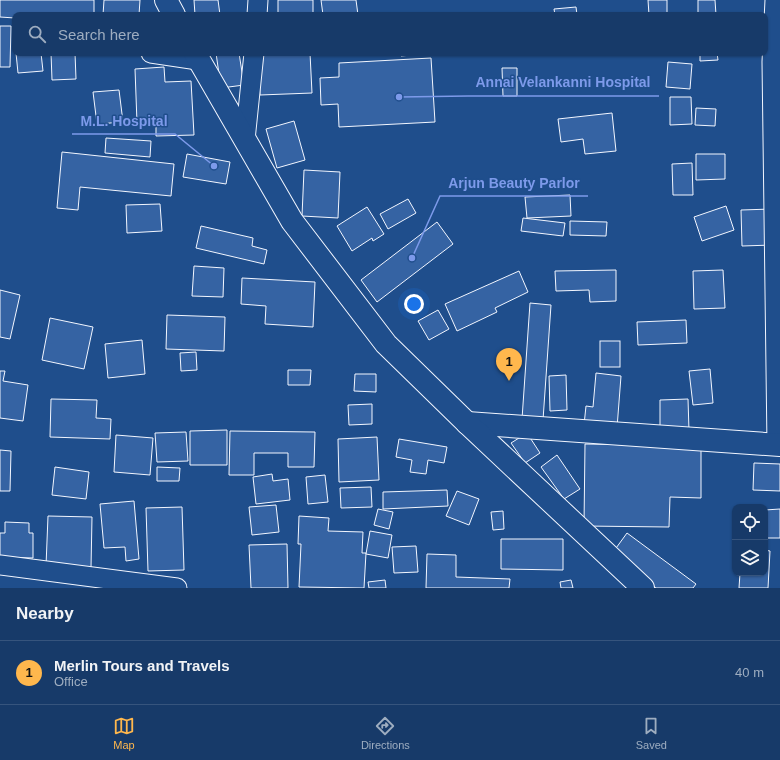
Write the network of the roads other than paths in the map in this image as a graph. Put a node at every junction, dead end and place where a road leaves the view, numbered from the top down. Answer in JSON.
{"nodes":[{"id":1,"x":166,"y":0,"type":"edge"},
{"id":2,"x":258,"y":0,"type":"edge"},
{"id":3,"x":775,"y":0,"type":"edge"},
{"id":4,"x":172,"y":12,"type":"edge"},
{"id":5,"x":257,"y":12,"type":"edge"},
{"id":6,"x":197,"y":56,"type":"edge"},
{"id":7,"x":254,"y":56,"type":"edge"},
{"id":8,"x":245,"y":140,"type":"junction"},
{"id":9,"x":467,"y":423,"type":"junction"},
{"id":10,"x":779,"y":445,"type":"edge"},
{"id":11,"x":0,"y":565,"type":"edge"},
{"id":12,"x":177,"y":588,"type":"edge"},
{"id":13,"x":643,"y":588,"type":"edge"}],
"edges":[{"from":1,"to":4,"type":"main road"},
{"from":2,"to":5,"type":"street"},
{"from":3,"to":10,"type":"street"},
{"from":6,"to":8,"type":"main road"},
{"from":7,"to":8,"type":"street"},
{"from":8,"to":9,"type":"main road"},
{"from":9,"to":10,"type":"main road"},
{"from":9,"to":13,"type":"main road"},
{"from":11,"to":12,"type":"street"}]}
